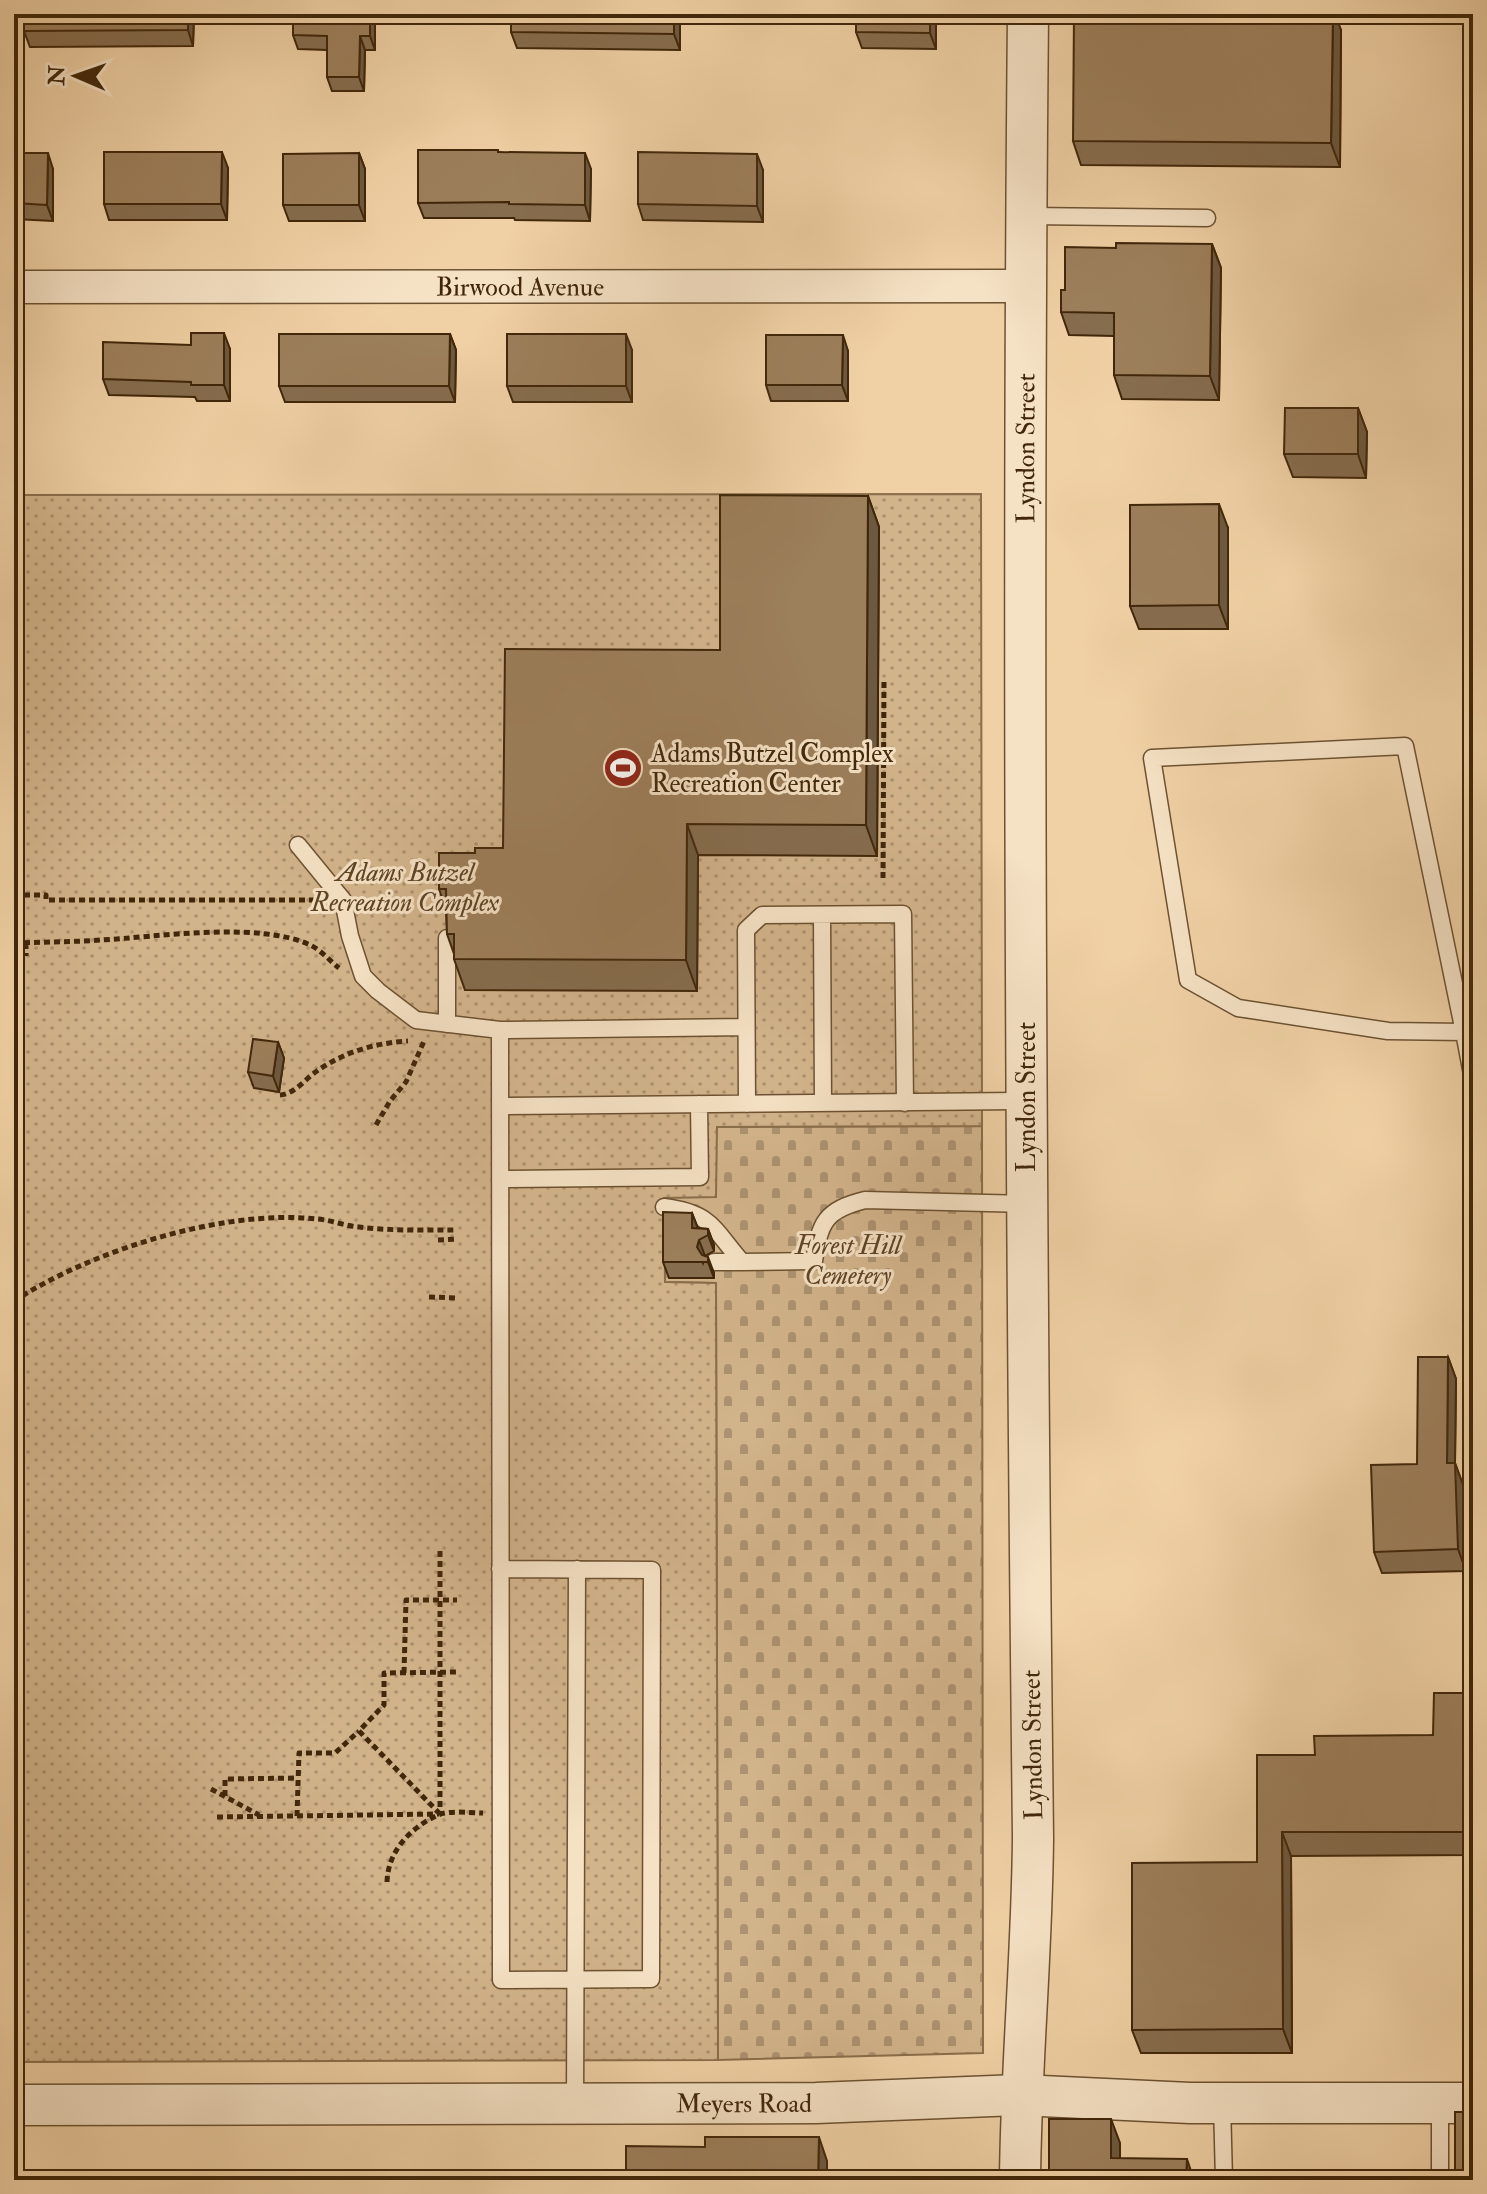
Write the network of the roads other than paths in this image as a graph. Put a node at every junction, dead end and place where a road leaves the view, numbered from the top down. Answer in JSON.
{"nodes":[{"id":1,"x":1028,"y":14,"type":"edge"},
{"id":2,"x":1330,"y":14,"type":"edge"},
{"id":3,"x":1342,"y":15,"type":"edge"},
{"id":4,"x":1026,"y":216,"type":"junction"},
{"id":5,"x":1207,"y":218,"type":"dead end"},
{"id":6,"x":1025,"y":286,"type":"junction"},
{"id":7,"x":14,"y":287,"type":"edge"},
{"id":8,"x":298,"y":845,"type":"dead end"},
{"id":9,"x":822,"y":915,"type":"junction"},
{"id":10,"x":447,"y":938,"type":"edge"},
{"id":11,"x":438,"y":1024,"type":"junction"},
{"id":12,"x":746,"y":1027,"type":"junction"},
{"id":13,"x":500,"y":1030,"type":"junction"},
{"id":14,"x":1464,"y":1032,"type":"junction"},
{"id":15,"x":1473,"y":1080,"type":"edge"},
{"id":16,"x":1027,"y":1101,"type":"junction"},
{"id":17,"x":823,"y":1103,"type":"junction"},
{"id":18,"x":905,"y":1103,"type":"junction"},
{"id":19,"x":699,"y":1104,"type":"junction"},
{"id":20,"x":747,"y":1104,"type":"junction"},
{"id":21,"x":500,"y":1106,"type":"junction"},
{"id":22,"x":500,"y":1179,"type":"junction"},
{"id":23,"x":1026,"y":1204,"type":"junction"},
{"id":24,"x":664,"y":1207,"type":"dead end"},
{"id":25,"x":714,"y":1262,"type":"dead end"},
{"id":26,"x":742,"y":1262,"type":"junction"},
{"id":27,"x":500,"y":1569,"type":"junction"},
{"id":28,"x":577,"y":1569,"type":"junction"},
{"id":29,"x":575,"y":1979,"type":"junction"},
{"id":30,"x":1020,"y":2095,"type":"junction"},
{"id":31,"x":1222,"y":2103,"type":"junction"},
{"id":32,"x":1456,"y":2103,"type":"edge"},
{"id":33,"x":575,"y":2104,"type":"junction"},
{"id":34,"x":14,"y":2105,"type":"edge"},
{"id":35,"x":1020,"y":2180,"type":"edge"},
{"id":36,"x":1224,"y":2180,"type":"edge"},
{"id":37,"x":1440,"y":2180,"type":"edge"}],
"edges":[{"from":1,"to":4,"type":"street","name":"Lyndon Street"},
{"from":2,"to":3,"type":"lane"},
{"from":4,"to":5,"type":"lane"},
{"from":4,"to":6,"type":"street","name":"Lyndon Street"},
{"from":6,"to":7,"type":"street","name":"Birwood Avenue"},
{"from":6,"to":16,"type":"street","name":"Lyndon Street"},
{"from":8,"to":11,"type":"lane"},
{"from":9,"to":12,"type":"lane"},
{"from":9,"to":17,"type":"lane"},
{"from":9,"to":18,"type":"lane"},
{"from":10,"to":11,"type":"lane"},
{"from":11,"to":13,"type":"lane"},
{"from":12,"to":13,"type":"lane"},
{"from":12,"to":20,"type":"lane"},
{"from":13,"to":21,"type":"lane"},
{"from":14,"to":14,"type":"lane"},
{"from":14,"to":15,"type":"lane"},
{"from":16,"to":18,"type":"lane"},
{"from":16,"to":23,"type":"street","name":"Lyndon Street"},
{"from":17,"to":18,"type":"lane"},
{"from":17,"to":20,"type":"lane"},
{"from":19,"to":20,"type":"lane"},
{"from":19,"to":21,"type":"lane"},
{"from":19,"to":22,"type":"lane"},
{"from":21,"to":22,"type":"lane"},
{"from":22,"to":27,"type":"lane"},
{"from":23,"to":26,"type":"lane"},
{"from":23,"to":30,"type":"street","name":"Lyndon Street"},
{"from":24,"to":26,"type":"lane"},
{"from":25,"to":26,"type":"lane"},
{"from":27,"to":28,"type":"lane"},
{"from":27,"to":29,"type":"lane"},
{"from":28,"to":29,"type":"lane"},
{"from":28,"to":29,"type":"lane"},
{"from":29,"to":33,"type":"lane"},
{"from":30,"to":31,"type":"street","name":"Meyers Road"},
{"from":30,"to":33,"type":"street","name":"Meyers Road"},
{"from":30,"to":35,"type":"street","name":"Lyndon Street"},
{"from":31,"to":32,"type":"street","name":"Meyers Road"},
{"from":31,"to":36,"type":"lane"},
{"from":32,"to":37,"type":"lane"},
{"from":33,"to":34,"type":"street","name":"Meyers Road"}]}
